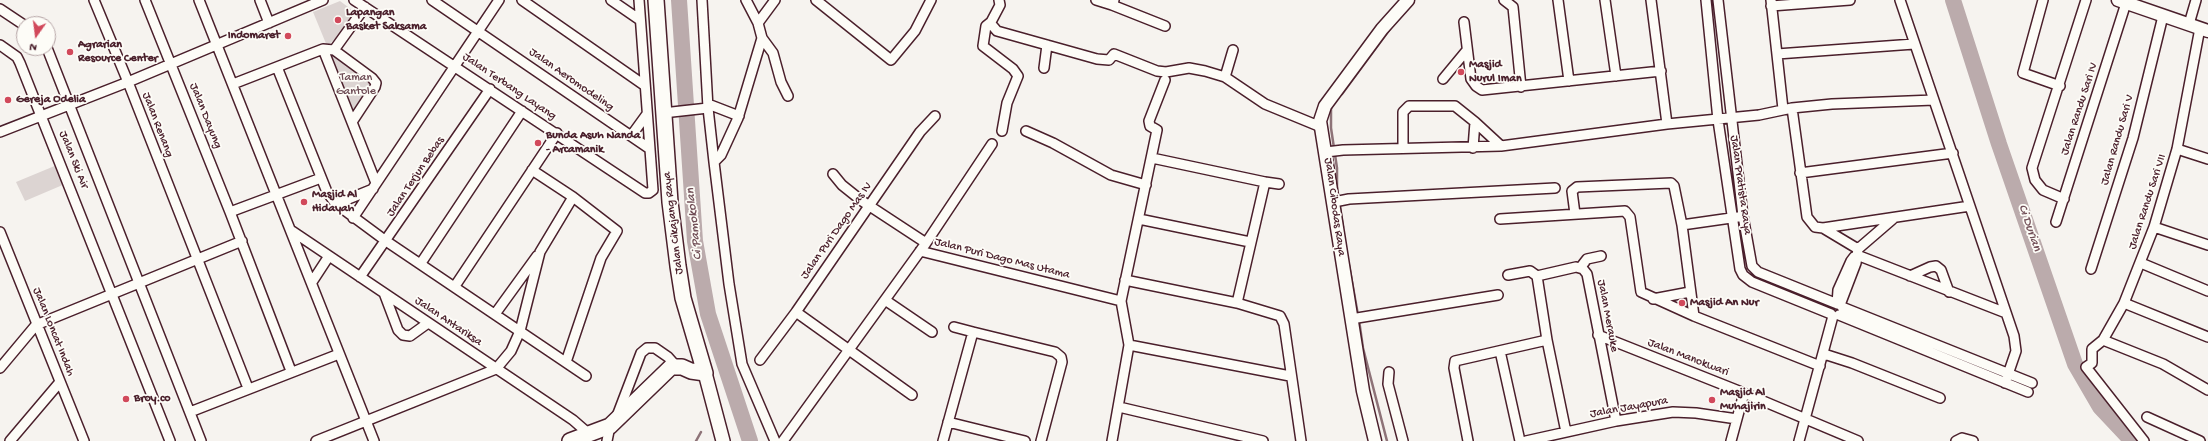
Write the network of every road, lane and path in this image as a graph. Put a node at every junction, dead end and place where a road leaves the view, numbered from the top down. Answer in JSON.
{"nodes":[{"id":1,"x":94,"y":0,"type":"edge"},
{"id":2,"x":145,"y":0,"type":"edge"},
{"id":3,"x":199,"y":0,"type":"edge"},
{"id":4,"x":260,"y":0,"type":"edge"},
{"id":5,"x":323,"y":0,"type":"edge"},
{"id":6,"x":354,"y":0,"type":"edge"},
{"id":7,"x":432,"y":0,"type":"edge"},
{"id":8,"x":499,"y":0,"type":"edge"},
{"id":9,"x":522,"y":0,"type":"edge"},
{"id":10,"x":611,"y":0,"type":"edge"},
{"id":11,"x":639,"y":0,"type":"edge"},
{"id":12,"x":656,"y":0,"type":"edge"},
{"id":13,"x":702,"y":0,"type":"edge"},
{"id":14,"x":746,"y":0,"type":"edge"},
{"id":15,"x":775,"y":0,"type":"edge"},
{"id":16,"x":816,"y":0,"type":"edge"},
{"id":17,"x":931,"y":0,"type":"edge"},
{"id":18,"x":999,"y":0,"type":"edge"},
{"id":19,"x":1096,"y":0,"type":"edge"},
{"id":20,"x":1408,"y":0,"type":"edge"},
{"id":21,"x":1504,"y":0,"type":"edge"},
{"id":22,"x":1558,"y":0,"type":"edge"},
{"id":23,"x":1605,"y":0,"type":"edge"},
{"id":24,"x":1651,"y":0,"type":"edge"},
{"id":25,"x":1706,"y":0,"type":"edge"},
{"id":26,"x":1718,"y":0,"type":"edge"},
{"id":27,"x":1845,"y":0,"type":"edge"},
{"id":28,"x":1850,"y":0,"type":"edge"},
{"id":29,"x":1900,"y":0,"type":"edge"},
{"id":30,"x":2043,"y":0,"type":"edge"},
{"id":31,"x":2086,"y":0,"type":"edge"},
{"id":32,"x":2196,"y":0,"type":"edge"},
{"id":33,"x":1113,"y":2,"type":"edge"},
{"id":34,"x":2122,"y":2,"type":"edge"},
{"id":35,"x":1771,"y":3,"type":"edge"},
{"id":36,"x":365,"y":7,"type":"junction"},
{"id":37,"x":0,"y":9,"type":"edge"},
{"id":38,"x":2163,"y":16,"type":"junction"},
{"id":39,"x":16,"y":20,"type":"edge"},
{"id":40,"x":640,"y":20,"type":"junction"},
{"id":41,"x":991,"y":22,"type":"junction"},
{"id":42,"x":1464,"y":22,"type":"dead end"},
{"id":43,"x":270,"y":23,"type":"junction"},
{"id":44,"x":758,"y":23,"type":"junction"},
{"id":45,"x":1165,"y":26,"type":"dead end"},
{"id":46,"x":2199,"y":28,"type":"edge"},
{"id":47,"x":479,"y":32,"type":"junction"},
{"id":48,"x":762,"y":38,"type":"junction"},
{"id":49,"x":1914,"y":44,"type":"junction"},
{"id":50,"x":0,"y":45,"type":"edge"},
{"id":51,"x":217,"y":45,"type":"junction"},
{"id":52,"x":1047,"y":45,"type":"junction"},
{"id":53,"x":323,"y":50,"type":"junction"},
{"id":54,"x":334,"y":50,"type":"junction"},
{"id":55,"x":1233,"y":50,"type":"dead end"},
{"id":56,"x":1467,"y":50,"type":"junction"},
{"id":57,"x":1777,"y":54,"type":"junction"},
{"id":58,"x":50,"y":56,"type":"edge"},
{"id":59,"x":171,"y":63,"type":"junction"},
{"id":60,"x":455,"y":66,"type":"junction"},
{"id":61,"x":277,"y":67,"type":"junction"},
{"id":62,"x":1044,"y":68,"type":"dead end"},
{"id":63,"x":1661,"y":71,"type":"junction"},
{"id":64,"x":1616,"y":76,"type":"junction"},
{"id":65,"x":1225,"y":77,"type":"junction"},
{"id":66,"x":1443,"y":79,"type":"dead end"},
{"id":67,"x":1165,"y":80,"type":"dead end"},
{"id":68,"x":1569,"y":81,"type":"junction"},
{"id":69,"x":128,"y":82,"type":"junction"},
{"id":70,"x":233,"y":84,"type":"junction"},
{"id":71,"x":644,"y":85,"type":"junction"},
{"id":72,"x":2060,"y":86,"type":"junction"},
{"id":73,"x":1521,"y":87,"type":"junction"},
{"id":74,"x":490,"y":89,"type":"junction"},
{"id":75,"x":788,"y":96,"type":"dead end"},
{"id":76,"x":1934,"y":100,"type":"junction"},
{"id":77,"x":70,"y":104,"type":"junction"},
{"id":78,"x":707,"y":107,"type":"junction"},
{"id":79,"x":1792,"y":108,"type":"junction"},
{"id":80,"x":1783,"y":109,"type":"junction"},
{"id":81,"x":522,"y":110,"type":"junction"},
{"id":82,"x":666,"y":113,"type":"junction"},
{"id":83,"x":647,"y":114,"type":"junction"},
{"id":84,"x":42,"y":115,"type":"junction"},
{"id":85,"x":739,"y":116,"type":"junction"},
{"id":86,"x":935,"y":116,"type":"dead end"},
{"id":87,"x":1732,"y":118,"type":"junction"},
{"id":88,"x":1718,"y":120,"type":"junction"},
{"id":89,"x":352,"y":122,"type":"junction"},
{"id":90,"x":1475,"y":122,"type":"junction"},
{"id":91,"x":1667,"y":124,"type":"junction"},
{"id":92,"x":1321,"y":127,"type":"junction"},
{"id":93,"x":1002,"y":131,"type":"dead end"},
{"id":94,"x":0,"y":132,"type":"edge"},
{"id":95,"x":1026,"y":132,"type":"dead end"},
{"id":96,"x":556,"y":133,"type":"junction"},
{"id":97,"x":631,"y":136,"type":"junction"},
{"id":98,"x":992,"y":144,"type":"dead end"},
{"id":99,"x":1501,"y":146,"type":"junction"},
{"id":100,"x":650,"y":148,"type":"junction"},
{"id":101,"x":1403,"y":148,"type":"junction"},
{"id":102,"x":1473,"y":148,"type":"junction"},
{"id":103,"x":2177,"y":149,"type":"junction"},
{"id":104,"x":1329,"y":152,"type":"junction"},
{"id":105,"x":1952,"y":153,"type":"junction"},
{"id":106,"x":1152,"y":158,"type":"junction"},
{"id":107,"x":2208,"y":159,"type":"edge"},
{"id":108,"x":714,"y":162,"type":"junction"},
{"id":109,"x":532,"y":170,"type":"junction"},
{"id":110,"x":1800,"y":173,"type":"junction"},
{"id":111,"x":833,"y":174,"type":"dead end"},
{"id":112,"x":321,"y":178,"type":"junction"},
{"id":113,"x":1265,"y":182,"type":"junction"},
{"id":114,"x":1279,"y":184,"type":"dead end"},
{"id":115,"x":1146,"y":185,"type":"junction"},
{"id":116,"x":374,"y":186,"type":"junction"},
{"id":117,"x":1555,"y":188,"type":"dead end"},
{"id":118,"x":277,"y":194,"type":"junction"},
{"id":119,"x":573,"y":197,"type":"junction"},
{"id":120,"x":2064,"y":199,"type":"junction"},
{"id":121,"x":1338,"y":202,"type":"junction"},
{"id":122,"x":336,"y":204,"type":"junction"},
{"id":123,"x":870,"y":206,"type":"junction"},
{"id":124,"x":1970,"y":206,"type":"junction"},
{"id":125,"x":230,"y":212,"type":"junction"},
{"id":126,"x":1575,"y":214,"type":"junction"},
{"id":127,"x":1743,"y":216,"type":"junction"},
{"id":128,"x":1895,"y":217,"type":"junction"},
{"id":129,"x":353,"y":218,"type":"junction"},
{"id":130,"x":1732,"y":218,"type":"junction"},
{"id":131,"x":1139,"y":219,"type":"junction"},
{"id":132,"x":1500,"y":220,"type":"dead end"},
{"id":133,"x":2056,"y":222,"type":"dead end"},
{"id":134,"x":1682,"y":225,"type":"junction"},
{"id":135,"x":2154,"y":227,"type":"junction"},
{"id":136,"x":1823,"y":228,"type":"junction"},
{"id":137,"x":292,"y":231,"type":"junction"},
{"id":138,"x":0,"y":232,"type":"edge"},
{"id":139,"x":386,"y":241,"type":"junction"},
{"id":140,"x":242,"y":242,"type":"junction"},
{"id":141,"x":1250,"y":242,"type":"junction"},
{"id":142,"x":926,"y":243,"type":"junction"},
{"id":143,"x":2208,"y":245,"type":"edge"},
{"id":144,"x":920,"y":251,"type":"junction"},
{"id":145,"x":540,"y":252,"type":"junction"},
{"id":146,"x":1857,"y":252,"type":"junction"},
{"id":147,"x":329,"y":256,"type":"junction"},
{"id":148,"x":1601,"y":256,"type":"dead end"},
{"id":149,"x":197,"y":259,"type":"junction"},
{"id":150,"x":421,"y":263,"type":"junction"},
{"id":151,"x":2140,"y":263,"type":"junction"},
{"id":152,"x":1580,"y":268,"type":"junction"},
{"id":153,"x":2091,"y":269,"type":"dead end"},
{"id":154,"x":1508,"y":275,"type":"dead end"},
{"id":155,"x":1537,"y":276,"type":"junction"},
{"id":156,"x":1910,"y":276,"type":"junction"},
{"id":157,"x":360,"y":277,"type":"junction"},
{"id":158,"x":1125,"y":280,"type":"junction"},
{"id":159,"x":140,"y":282,"type":"junction"},
{"id":160,"x":312,"y":282,"type":"junction"},
{"id":161,"x":455,"y":286,"type":"junction"},
{"id":162,"x":2208,"y":291,"type":"edge"},
{"id":163,"x":1690,"y":292,"type":"junction"},
{"id":164,"x":1949,"y":292,"type":"junction"},
{"id":165,"x":112,"y":293,"type":"junction"},
{"id":166,"x":384,"y":293,"type":"junction"},
{"id":167,"x":1498,"y":295,"type":"dead end"},
{"id":168,"x":1652,"y":299,"type":"junction"},
{"id":169,"x":885,"y":300,"type":"junction"},
{"id":170,"x":1121,"y":300,"type":"junction"},
{"id":171,"x":1237,"y":303,"type":"junction"},
{"id":172,"x":2124,"y":304,"type":"junction"},
{"id":173,"x":1837,"y":309,"type":"junction"},
{"id":174,"x":796,"y":312,"type":"junction"},
{"id":175,"x":2006,"y":313,"type":"junction"},
{"id":176,"x":495,"y":314,"type":"junction"},
{"id":177,"x":1694,"y":316,"type":"junction"},
{"id":178,"x":1356,"y":318,"type":"junction"},
{"id":179,"x":428,"y":323,"type":"junction"},
{"id":180,"x":36,"y":324,"type":"junction"},
{"id":181,"x":954,"y":327,"type":"dead end"},
{"id":182,"x":520,"y":331,"type":"junction"},
{"id":183,"x":932,"y":332,"type":"dead end"},
{"id":184,"x":973,"y":332,"type":"junction"},
{"id":185,"x":1598,"y":335,"type":"junction"},
{"id":186,"x":2208,"y":337,"type":"edge"},
{"id":187,"x":1547,"y":340,"type":"junction"},
{"id":188,"x":2103,"y":340,"type":"junction"},
{"id":189,"x":1129,"y":345,"type":"junction"},
{"id":190,"x":850,"y":350,"type":"junction"},
{"id":191,"x":1500,"y":351,"type":"junction"},
{"id":192,"x":339,"y":354,"type":"junction"},
{"id":193,"x":1824,"y":354,"type":"junction"},
{"id":194,"x":760,"y":360,"type":"dead end"},
{"id":195,"x":566,"y":362,"type":"junction"},
{"id":196,"x":676,"y":366,"type":"junction"},
{"id":197,"x":1820,"y":366,"type":"junction"},
{"id":198,"x":0,"y":368,"type":"edge"},
{"id":199,"x":496,"y":369,"type":"junction"},
{"id":200,"x":291,"y":371,"type":"junction"},
{"id":201,"x":1389,"y":372,"type":"dead end"},
{"id":202,"x":705,"y":373,"type":"junction"},
{"id":203,"x":2008,"y":373,"type":"junction"},
{"id":204,"x":586,"y":376,"type":"dead end"},
{"id":205,"x":1290,"y":376,"type":"junction"},
{"id":206,"x":60,"y":382,"type":"junction"},
{"id":207,"x":2005,"y":383,"type":"junction"},
{"id":208,"x":2032,"y":383,"type":"dead end"},
{"id":209,"x":248,"y":388,"type":"junction"},
{"id":210,"x":2208,"y":390,"type":"edge"},
{"id":211,"x":2028,"y":392,"type":"dead end"},
{"id":212,"x":1744,"y":393,"type":"junction"},
{"id":213,"x":912,"y":395,"type":"dead end"},
{"id":214,"x":1940,"y":398,"type":"dead end"},
{"id":215,"x":1119,"y":407,"type":"junction"},
{"id":216,"x":190,"y":412,"type":"junction"},
{"id":217,"x":2147,"y":417,"type":"dead end"},
{"id":218,"x":1737,"y":419,"type":"junction"},
{"id":219,"x":1806,"y":419,"type":"junction"},
{"id":220,"x":366,"y":421,"type":"junction"},
{"id":221,"x":1616,"y":421,"type":"junction"},
{"id":222,"x":948,"y":422,"type":"junction"},
{"id":223,"x":612,"y":424,"type":"junction"},
{"id":224,"x":1566,"y":432,"type":"junction"},
{"id":225,"x":588,"y":434,"type":"junction"},
{"id":226,"x":83,"y":440,"type":"edge"},
{"id":227,"x":10,"y":441,"type":"edge"},
{"id":228,"x":170,"y":441,"type":"edge"},
{"id":229,"x":202,"y":441,"type":"edge"},
{"id":230,"x":316,"y":441,"type":"edge"},
{"id":231,"x":374,"y":441,"type":"edge"},
{"id":232,"x":570,"y":441,"type":"edge"},
{"id":233,"x":606,"y":441,"type":"edge"},
{"id":234,"x":723,"y":441,"type":"edge"},
{"id":235,"x":775,"y":441,"type":"edge"},
{"id":236,"x":783,"y":441,"type":"edge"},
{"id":237,"x":943,"y":441,"type":"edge"},
{"id":238,"x":1026,"y":441,"type":"edge"},
{"id":239,"x":1042,"y":441,"type":"edge"},
{"id":240,"x":1112,"y":441,"type":"edge"},
{"id":241,"x":1263,"y":441,"type":"edge"},
{"id":242,"x":1301,"y":441,"type":"edge"},
{"id":243,"x":1376,"y":441,"type":"edge"},
{"id":244,"x":1403,"y":441,"type":"edge"},
{"id":245,"x":1468,"y":441,"type":"edge"},
{"id":246,"x":1520,"y":441,"type":"edge"},
{"id":247,"x":1526,"y":441,"type":"edge"},
{"id":248,"x":1731,"y":441,"type":"edge"},
{"id":249,"x":1799,"y":441,"type":"edge"},
{"id":250,"x":1858,"y":441,"type":"edge"},
{"id":251,"x":1956,"y":441,"type":"edge"},
{"id":252,"x":1973,"y":441,"type":"edge"},
{"id":253,"x":2144,"y":441,"type":"edge"},
{"id":254,"x":2200,"y":441,"type":"edge"}],
"edges":[{"from":1,"to":69,"type":"street","name":"Jalan Renang"},
{"from":2,"to":59,"type":"street","name":"Jalan Dayung"},
{"from":3,"to":51,"type":"street"},
{"from":4,"to":43,"type":"street"},
{"from":5,"to":43,"type":"street"},
{"from":6,"to":36,"type":"street","name":"Jalan Terbang Layang"},
{"from":7,"to":47,"type":"street","name":"Jalan Aeromodeling"},
{"from":8,"to":47,"type":"street"},
{"from":9,"to":71,"type":"street"},
{"from":10,"to":40,"type":"street"},
{"from":11,"to":40,"type":"street"},
{"from":12,"to":82,"type":"main road","name":"Jalan Cikajang Raya"},
{"from":13,"to":78,"type":"street"},
{"from":14,"to":44,"type":"street"},
{"from":15,"to":44,"type":"street"},
{"from":16,"to":17,"type":"street"},
{"from":18,"to":41,"type":"street"},
{"from":19,"to":33,"type":"street"},
{"from":20,"to":92,"type":"street","name":"Jalan Cibodas Raya"},
{"from":21,"to":73,"type":"street"},
{"from":22,"to":68,"type":"street"},
{"from":23,"to":64,"type":"street"},
{"from":24,"to":63,"type":"street"},
{"from":25,"to":88,"type":"street","name":"Jalan Pratista Raya"},
{"from":26,"to":87,"type":"street","name":"Jalan Pratista Raya"},
{"from":27,"to":28,"type":"street"},
{"from":27,"to":35,"type":"street"},
{"from":29,"to":49,"type":"street"},
{"from":30,"to":72,"type":"street"},
{"from":31,"to":72,"type":"street"},
{"from":32,"to":46,"type":"street","name":"Jalan Randu Sari VII"},
{"from":33,"to":45,"type":"street"},
{"from":34,"to":38,"type":"street"},
{"from":34,"to":120,"type":"street","name":"Jalan Randu Sari IV"},
{"from":35,"to":57,"type":"street"},
{"from":36,"to":54,"type":"street"},
{"from":36,"to":60,"type":"street","name":"Jalan Terbang Layang"},
{"from":37,"to":39,"type":"street"},
{"from":38,"to":46,"type":"street"},
{"from":38,"to":153,"type":"street","name":"Jalan Randu Sari V"},
{"from":40,"to":71,"type":"street"},
{"from":41,"to":52,"type":"street"},
{"from":41,"to":93,"type":"street"},
{"from":42,"to":56,"type":"street"},
{"from":43,"to":51,"type":"street"},
{"from":44,"to":48,"type":"street"},
{"from":46,"to":103,"type":"street","name":"Jalan Randu Sari VII"},
{"from":47,"to":60,"type":"street"},
{"from":47,"to":97,"type":"street","name":"Jalan Aeromodeling"},
{"from":48,"to":75,"type":"street"},
{"from":48,"to":85,"type":"street"},
{"from":49,"to":57,"type":"street"},
{"from":49,"to":76,"type":"street"},
{"from":50,"to":84,"type":"street","name":"Jalan Ski Air"},
{"from":51,"to":59,"type":"street"},
{"from":51,"to":70,"type":"street"},
{"from":52,"to":62,"type":"street"},
{"from":52,"to":65,"type":"street"},
{"from":53,"to":54,"type":"street"},
{"from":53,"to":61,"type":"street"},
{"from":53,"to":89,"type":"street"},
{"from":54,"to":89,"type":"street"},
{"from":55,"to":65,"type":"street"},
{"from":56,"to":66,"type":"street"},
{"from":56,"to":73,"type":"street"},
{"from":57,"to":80,"type":"street"},
{"from":58,"to":77,"type":"street","name":"Jalan Ski Air"},
{"from":59,"to":69,"type":"street"},
{"from":59,"to":125,"type":"street","name":"Jalan Dayung"},
{"from":60,"to":74,"type":"street","name":"Jalan Terbang Layang"},
{"from":60,"to":116,"type":"street"},
{"from":61,"to":70,"type":"street"},
{"from":61,"to":112,"type":"street"},
{"from":63,"to":64,"type":"street"},
{"from":63,"to":91,"type":"street"},
{"from":64,"to":68,"type":"street"},
{"from":65,"to":92,"type":"street"},
{"from":67,"to":106,"type":"street"},
{"from":68,"to":73,"type":"street"},
{"from":69,"to":77,"type":"street"},
{"from":69,"to":149,"type":"street","name":"Jalan Renang"},
{"from":70,"to":118,"type":"street"},
{"from":71,"to":83,"type":"street"},
{"from":72,"to":120,"type":"street"},
{"from":74,"to":81,"type":"street","name":"Jalan Terbang Layang"},
{"from":74,"to":139,"type":"street","name":"Jalan Terjun Bebas"},
{"from":76,"to":79,"type":"street"},
{"from":76,"to":105,"type":"street"},
{"from":77,"to":84,"type":"street"},
{"from":77,"to":159,"type":"street","name":"Jalan Ski Air"},
{"from":78,"to":82,"type":"street"},
{"from":78,"to":85,"type":"street"},
{"from":78,"to":108,"type":"street"},
{"from":79,"to":80,"type":"street"},
{"from":79,"to":110,"type":"street"},
{"from":80,"to":87,"type":"street"},
{"from":81,"to":96,"type":"street","name":"Jalan Terbang Layang"},
{"from":81,"to":150,"type":"street"},
{"from":82,"to":202,"type":"main road","name":"Jalan Cikajang Raya"},
{"from":83,"to":97,"type":"street"},
{"from":83,"to":100,"type":"street"},
{"from":84,"to":94,"type":"street"},
{"from":84,"to":165,"type":"street","name":"Jalan Ski Air"},
{"from":85,"to":108,"type":"street"},
{"from":86,"to":123,"type":"street","name":"Jalan Puri Dago Mas IV"},
{"from":87,"to":88,"type":"street"},
{"from":87,"to":127,"type":"street","name":"Jalan Pratista Raya"},
{"from":88,"to":91,"type":"street"},
{"from":88,"to":130,"type":"street","name":"Jalan Pratista Raya"},
{"from":89,"to":116,"type":"street"},
{"from":90,"to":99,"type":"street"},
{"from":90,"to":101,"type":"street"},
{"from":90,"to":102,"type":"street"},
{"from":91,"to":99,"type":"street"},
{"from":92,"to":104,"type":"street","name":"Jalan Cibodas Raya"},
{"from":95,"to":115,"type":"street"},
{"from":96,"to":100,"type":"street","name":"Jalan Terbang Layang"},
{"from":96,"to":109,"type":"street"},
{"from":97,"to":100,"type":"street","name":"Jalan Aeromodeling"},
{"from":98,"to":142,"type":"street"},
{"from":99,"to":102,"type":"street"},
{"from":101,"to":102,"type":"street"},
{"from":101,"to":104,"type":"street"},
{"from":103,"to":107,"type":"street"},
{"from":103,"to":135,"type":"street","name":"Jalan Randu Sari VII"},
{"from":104,"to":121,"type":"street","name":"Jalan Cibodas Raya"},
{"from":105,"to":110,"type":"street"},
{"from":105,"to":124,"type":"street"},
{"from":106,"to":113,"type":"street"},
{"from":106,"to":115,"type":"street"},
{"from":108,"to":235,"type":"street"},
{"from":109,"to":119,"type":"street"},
{"from":109,"to":161,"type":"street"},
{"from":110,"to":136,"type":"street"},
{"from":111,"to":123,"type":"street"},
{"from":112,"to":118,"type":"street"},
{"from":112,"to":122,"type":"street"},
{"from":113,"to":114,"type":"street"},
{"from":113,"to":141,"type":"street"},
{"from":115,"to":131,"type":"street"},
{"from":116,"to":122,"type":"street"},
{"from":116,"to":129,"type":"street"},
{"from":117,"to":121,"type":"street"},
{"from":118,"to":125,"type":"street"},
{"from":118,"to":137,"type":"street"},
{"from":119,"to":145,"type":"street"},
{"from":119,"to":195,"type":"street"},
{"from":120,"to":133,"type":"street","name":"Jalan Randu Sari IV"},
{"from":121,"to":178,"type":"street","name":"Jalan Cibodas Raya"},
{"from":122,"to":129,"type":"street"},
{"from":123,"to":142,"type":"street"},
{"from":123,"to":174,"type":"street","name":"Jalan Puri Dago Mas IV"},
{"from":124,"to":128,"type":"street"},
{"from":124,"to":175,"type":"street"},
{"from":125,"to":140,"type":"street","name":"Jalan Dayung"},
{"from":126,"to":132,"type":"street"},
{"from":126,"to":134,"type":"street"},
{"from":126,"to":168,"type":"street"},
{"from":127,"to":130,"type":"street"},
{"from":127,"to":173,"type":"street","name":"Jalan Pratista Raya"},
{"from":128,"to":136,"type":"street"},
{"from":128,"to":146,"type":"street"},
{"from":129,"to":139,"type":"street"},
{"from":130,"to":134,"type":"street"},
{"from":130,"to":173,"type":"street","name":"Jalan Pratista Raya"},
{"from":131,"to":141,"type":"street"},
{"from":131,"to":158,"type":"street"},
{"from":134,"to":163,"type":"street"},
{"from":135,"to":143,"type":"street"},
{"from":135,"to":151,"type":"street","name":"Jalan Randu Sari VII"},
{"from":136,"to":146,"type":"street"},
{"from":137,"to":147,"type":"street","name":"Jalan Antariksa"},
{"from":137,"to":160,"type":"street"},
{"from":138,"to":180,"type":"street","name":"Jalan Loncat Indah"},
{"from":139,"to":150,"type":"street"},
{"from":139,"to":157,"type":"street","name":"Jalan Terjun Bebas"},
{"from":140,"to":149,"type":"street"},
{"from":140,"to":200,"type":"street","name":"Jalan Dayung"},
{"from":141,"to":171,"type":"street"},
{"from":142,"to":144,"type":"street"},
{"from":144,"to":169,"type":"street","name":"Jalan Puri Dago Mas Utama"},
{"from":144,"to":170,"type":"street","name":"Jalan Puri Dago Mas Utama"},
{"from":145,"to":176,"type":"street"},
{"from":145,"to":182,"type":"street"},
{"from":146,"to":156,"type":"street"},
{"from":146,"to":173,"type":"street"},
{"from":147,"to":157,"type":"street","name":"Jalan Antariksa"},
{"from":147,"to":160,"type":"street"},
{"from":148,"to":152,"type":"street"},
{"from":149,"to":159,"type":"street"},
{"from":149,"to":209,"type":"street","name":"Jalan Renang"},
{"from":150,"to":161,"type":"street"},
{"from":151,"to":162,"type":"street"},
{"from":151,"to":172,"type":"street","name":"Jalan Randu Sari VII"},
{"from":152,"to":155,"type":"street"},
{"from":152,"to":185,"type":"street","name":"Jalan Merauke"},
{"from":154,"to":155,"type":"street"},
{"from":155,"to":187,"type":"street"},
{"from":156,"to":164,"type":"street"},
{"from":156,"to":164,"type":"street"},
{"from":157,"to":166,"type":"street","name":"Jalan Antariksa"},
{"from":158,"to":170,"type":"street"},
{"from":158,"to":171,"type":"street"},
{"from":159,"to":165,"type":"street"},
{"from":159,"to":216,"type":"street","name":"Jalan Ski Air"},
{"from":160,"to":192,"type":"street"},
{"from":161,"to":176,"type":"street"},
{"from":163,"to":168,"type":"street"},
{"from":163,"to":177,"type":"street"},
{"from":164,"to":175,"type":"street"},
{"from":165,"to":180,"type":"street"},
{"from":165,"to":228,"type":"street","name":"Jalan Ski Air"},
{"from":166,"to":179,"type":"street","name":"Jalan Antariksa"},
{"from":166,"to":179,"type":"street"},
{"from":167,"to":178,"type":"street"},
{"from":168,"to":177,"type":"street"},
{"from":169,"to":183,"type":"street"},
{"from":169,"to":190,"type":"street","name":"Jalan Puri Dago Mas Utama"},
{"from":170,"to":189,"type":"street"},
{"from":171,"to":205,"type":"street"},
{"from":172,"to":186,"type":"street"},
{"from":172,"to":188,"type":"street","name":"Jalan Randu Sari VII"},
{"from":173,"to":193,"type":"street"},
{"from":173,"to":203,"type":"street","name":"Jalan Pratista Raya"},
{"from":173,"to":207,"type":"street","name":"Jalan Pratista Raya"},
{"from":174,"to":190,"type":"street"},
{"from":174,"to":194,"type":"street","name":"Jalan Puri Dago Mas IV"},
{"from":175,"to":203,"type":"street"},
{"from":176,"to":182,"type":"street"},
{"from":177,"to":197,"type":"street"},
{"from":178,"to":243,"type":"street","name":"Jalan Cibodas Raya"},
{"from":179,"to":199,"type":"street","name":"Jalan Antariksa"},
{"from":180,"to":198,"type":"street"},
{"from":180,"to":206,"type":"street","name":"Jalan Loncat Indah"},
{"from":181,"to":184,"type":"street"},
{"from":182,"to":195,"type":"street"},
{"from":182,"to":199,"type":"street"},
{"from":184,"to":222,"type":"street"},
{"from":184,"to":239,"type":"street"},
{"from":185,"to":212,"type":"street","name":"Jalan Manokwari"},
{"from":185,"to":221,"type":"street","name":"Jalan Merauke"},
{"from":187,"to":191,"type":"street"},
{"from":187,"to":224,"type":"street"},
{"from":188,"to":210,"type":"street"},
{"from":188,"to":253,"type":"street","name":"Jalan Randu Sari VII"},
{"from":189,"to":205,"type":"street"},
{"from":189,"to":215,"type":"street"},
{"from":190,"to":213,"type":"street"},
{"from":190,"to":236,"type":"street","name":"Jalan Puri Dago Mas Utama"},
{"from":191,"to":245,"type":"street"},
{"from":191,"to":246,"type":"street"},
{"from":192,"to":200,"type":"street"},
{"from":192,"to":220,"type":"street"},
{"from":193,"to":197,"type":"street"},
{"from":193,"to":214,"type":"street"},
{"from":195,"to":204,"type":"street"},
{"from":196,"to":202,"type":"main road"},
{"from":196,"to":223,"type":"main road"},
{"from":196,"to":223,"type":"street"},
{"from":197,"to":219,"type":"street"},
{"from":199,"to":220,"type":"street"},
{"from":199,"to":225,"type":"street","name":"Jalan Antariksa"},
{"from":200,"to":209,"type":"street"},
{"from":201,"to":244,"type":"street"},
{"from":202,"to":234,"type":"main road","name":"Jalan Cikajang Raya"},
{"from":203,"to":207,"type":"street"},
{"from":203,"to":208,"type":"street","name":"Jalan Pratista Raya"},
{"from":205,"to":242,"type":"street"},
{"from":206,"to":226,"type":"street","name":"Jalan Loncat Indah"},
{"from":206,"to":227,"type":"street"},
{"from":207,"to":211,"type":"street","name":"Jalan Pratista Raya"},
{"from":209,"to":216,"type":"street"},
{"from":212,"to":218,"type":"street"},
{"from":212,"to":219,"type":"street","name":"Jalan Manokwari"},
{"from":215,"to":240,"type":"street"},
{"from":215,"to":241,"type":"street"},
{"from":216,"to":229,"type":"street","name":"Jalan Ski Air"},
{"from":217,"to":254,"type":"street"},
{"from":218,"to":221,"type":"street","name":"Jalan Jayapura"},
{"from":218,"to":248,"type":"street"},
{"from":219,"to":249,"type":"street"},
{"from":219,"to":250,"type":"street","name":"Jalan Manokwari"},
{"from":220,"to":230,"type":"street"},
{"from":220,"to":231,"type":"street"},
{"from":221,"to":224,"type":"street","name":"Jalan Jayapura"},
{"from":222,"to":237,"type":"street"},
{"from":222,"to":238,"type":"street"},
{"from":223,"to":225,"type":"main road"},
{"from":223,"to":233,"type":"street"},
{"from":224,"to":247,"type":"street","name":"Jalan Jayapura"},
{"from":225,"to":232,"type":"main road"},
{"from":251,"to":252,"type":"street"}]}
